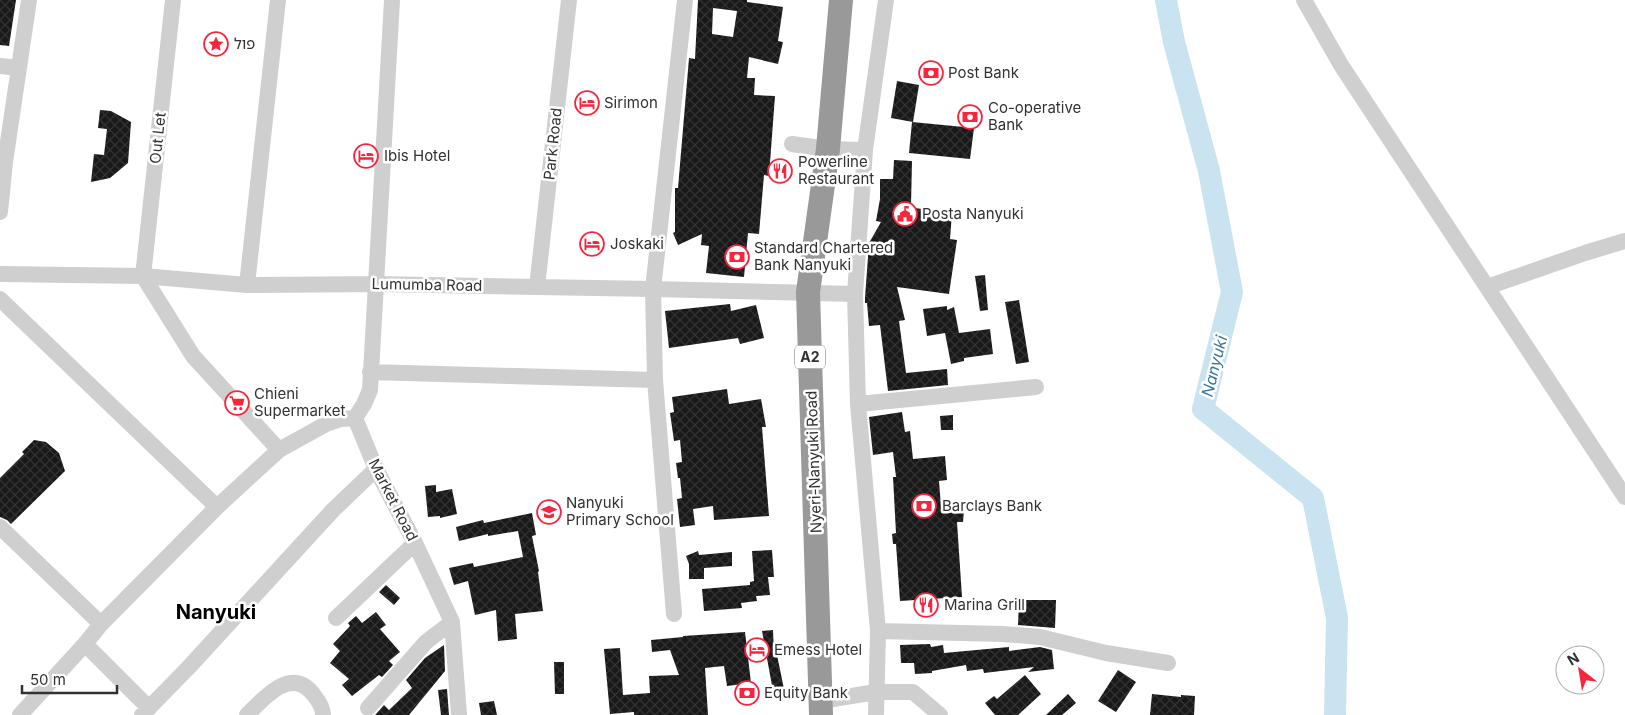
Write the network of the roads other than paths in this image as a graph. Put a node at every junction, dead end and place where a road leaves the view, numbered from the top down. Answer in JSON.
{"nodes":[{"id":1,"x":29,"y":0,"type":"edge"},
{"id":2,"x":173,"y":0,"type":"edge"},
{"id":3,"x":278,"y":0,"type":"edge"},
{"id":4,"x":392,"y":0,"type":"edge"},
{"id":5,"x":569,"y":0,"type":"edge"},
{"id":6,"x":685,"y":0,"type":"edge"},
{"id":7,"x":841,"y":0,"type":"edge"},
{"id":8,"x":886,"y":0,"type":"edge"},
{"id":9,"x":1304,"y":0,"type":"edge"},
{"id":10,"x":0,"y":66,"type":"edge"},
{"id":11,"x":19,"y":68,"type":"junction"},
{"id":12,"x":792,"y":144,"type":"dead end"},
{"id":13,"x":828,"y":149,"type":"junction"},
{"id":14,"x":865,"y":150,"type":"junction"},
{"id":15,"x":0,"y":212,"type":"edge"},
{"id":16,"x":1625,"y":241,"type":"edge"},
{"id":17,"x":0,"y":274,"type":"edge"},
{"id":18,"x":143,"y":276,"type":"junction"},
{"id":19,"x":376,"y":284,"type":"junction"},
{"id":20,"x":247,"y":285,"type":"junction"},
{"id":21,"x":538,"y":287,"type":"junction"},
{"id":22,"x":1487,"y":287,"type":"junction"},
{"id":23,"x":653,"y":288,"type":"junction"},
{"id":24,"x":808,"y":292,"type":"junction"},
{"id":25,"x":855,"y":294,"type":"junction"},
{"id":26,"x":0,"y":299,"type":"edge"},
{"id":27,"x":370,"y":372,"type":"junction"},
{"id":28,"x":655,"y":380,"type":"junction"},
{"id":29,"x":1036,"y":387,"type":"dead end"},
{"id":30,"x":858,"y":404,"type":"junction"},
{"id":31,"x":355,"y":418,"type":"junction"},
{"id":32,"x":279,"y":450,"type":"junction"},
{"id":33,"x":376,"y":469,"type":"junction"},
{"id":34,"x":1625,"y":497,"type":"edge"},
{"id":35,"x":217,"y":507,"type":"junction"},
{"id":36,"x":0,"y":527,"type":"edge"},
{"id":37,"x":415,"y":543,"type":"junction"},
{"id":38,"x":674,"y":614,"type":"dead end"},
{"id":39,"x":336,"y":618,"type":"dead end"},
{"id":40,"x":452,"y":622,"type":"junction"},
{"id":41,"x":101,"y":624,"type":"junction"},
{"id":42,"x":878,"y":631,"type":"junction"},
{"id":43,"x":85,"y":644,"type":"junction"},
{"id":44,"x":1168,"y":663,"type":"dead end"},
{"id":45,"x":876,"y":692,"type":"junction"},
{"id":46,"x":368,"y":708,"type":"dead end"},
{"id":47,"x":821,"y":708,"type":"edge"},
{"id":48,"x":146,"y":711,"type":"edge"},
{"id":49,"x":20,"y":715,"type":"edge"},
{"id":50,"x":247,"y":715,"type":"edge"},
{"id":51,"x":322,"y":715,"type":"edge"},
{"id":52,"x":459,"y":715,"type":"edge"},
{"id":53,"x":876,"y":715,"type":"edge"},
{"id":54,"x":940,"y":715,"type":"edge"}],
"edges":[{"from":1,"to":11,"type":"street"},
{"from":2,"to":18,"type":"street","name":"Out Let"},
{"from":3,"to":20,"type":"street"},
{"from":4,"to":19,"type":"street"},
{"from":5,"to":21,"type":"street","name":"Park Road"},
{"from":6,"to":23,"type":"street"},
{"from":7,"to":13,"type":"highway","name":"Nyeri-Nanyuki Road","number":"A2"},
{"from":8,"to":14,"type":"street"},
{"from":9,"to":22,"type":"street"},
{"from":10,"to":11,"type":"street"},
{"from":11,"to":15,"type":"street"},
{"from":12,"to":13,"type":"street"},
{"from":13,"to":14,"type":"street"},
{"from":13,"to":24,"type":"highway","name":"Nyeri-Nanyuki Road","number":"A2"},
{"from":14,"to":25,"type":"street"},
{"from":16,"to":22,"type":"street"},
{"from":17,"to":18,"type":"street","name":"Lumumba Road"},
{"from":18,"to":20,"type":"street","name":"Lumumba Road"},
{"from":18,"to":32,"type":"street"},
{"from":19,"to":20,"type":"street","name":"Lumumba Road"},
{"from":19,"to":21,"type":"street","name":"Lumumba Road"},
{"from":19,"to":27,"type":"street"},
{"from":21,"to":23,"type":"street","name":"Lumumba Road"},
{"from":22,"to":34,"type":"street"},
{"from":23,"to":24,"type":"street","name":"Lumumba Road"},
{"from":23,"to":28,"type":"street"},
{"from":24,"to":25,"type":"street","name":"Lumumba Road"},
{"from":24,"to":47,"type":"highway","name":"Nyeri-Nanyuki Road","number":"A2"},
{"from":25,"to":30,"type":"street"},
{"from":26,"to":35,"type":"street"},
{"from":27,"to":28,"type":"street"},
{"from":27,"to":31,"type":"street"},
{"from":28,"to":38,"type":"street"},
{"from":29,"to":30,"type":"street"},
{"from":30,"to":42,"type":"street"},
{"from":31,"to":32,"type":"street"},
{"from":31,"to":33,"type":"street","name":"Market Road"},
{"from":32,"to":35,"type":"street"},
{"from":33,"to":37,"type":"street","name":"Market Road"},
{"from":33,"to":48,"type":"street"},
{"from":35,"to":41,"type":"street"},
{"from":36,"to":41,"type":"street"},
{"from":37,"to":39,"type":"street"},
{"from":37,"to":40,"type":"street","name":"Market Road"},
{"from":40,"to":46,"type":"street"},
{"from":40,"to":52,"type":"street","name":"Market Road"},
{"from":41,"to":43,"type":"street"},
{"from":42,"to":44,"type":"street"},
{"from":42,"to":45,"type":"street"},
{"from":43,"to":48,"type":"street"},
{"from":43,"to":49,"type":"street"},
{"from":45,"to":47,"type":"street"},
{"from":45,"to":53,"type":"street"},
{"from":45,"to":54,"type":"street"},
{"from":50,"to":51,"type":"street"}]}
